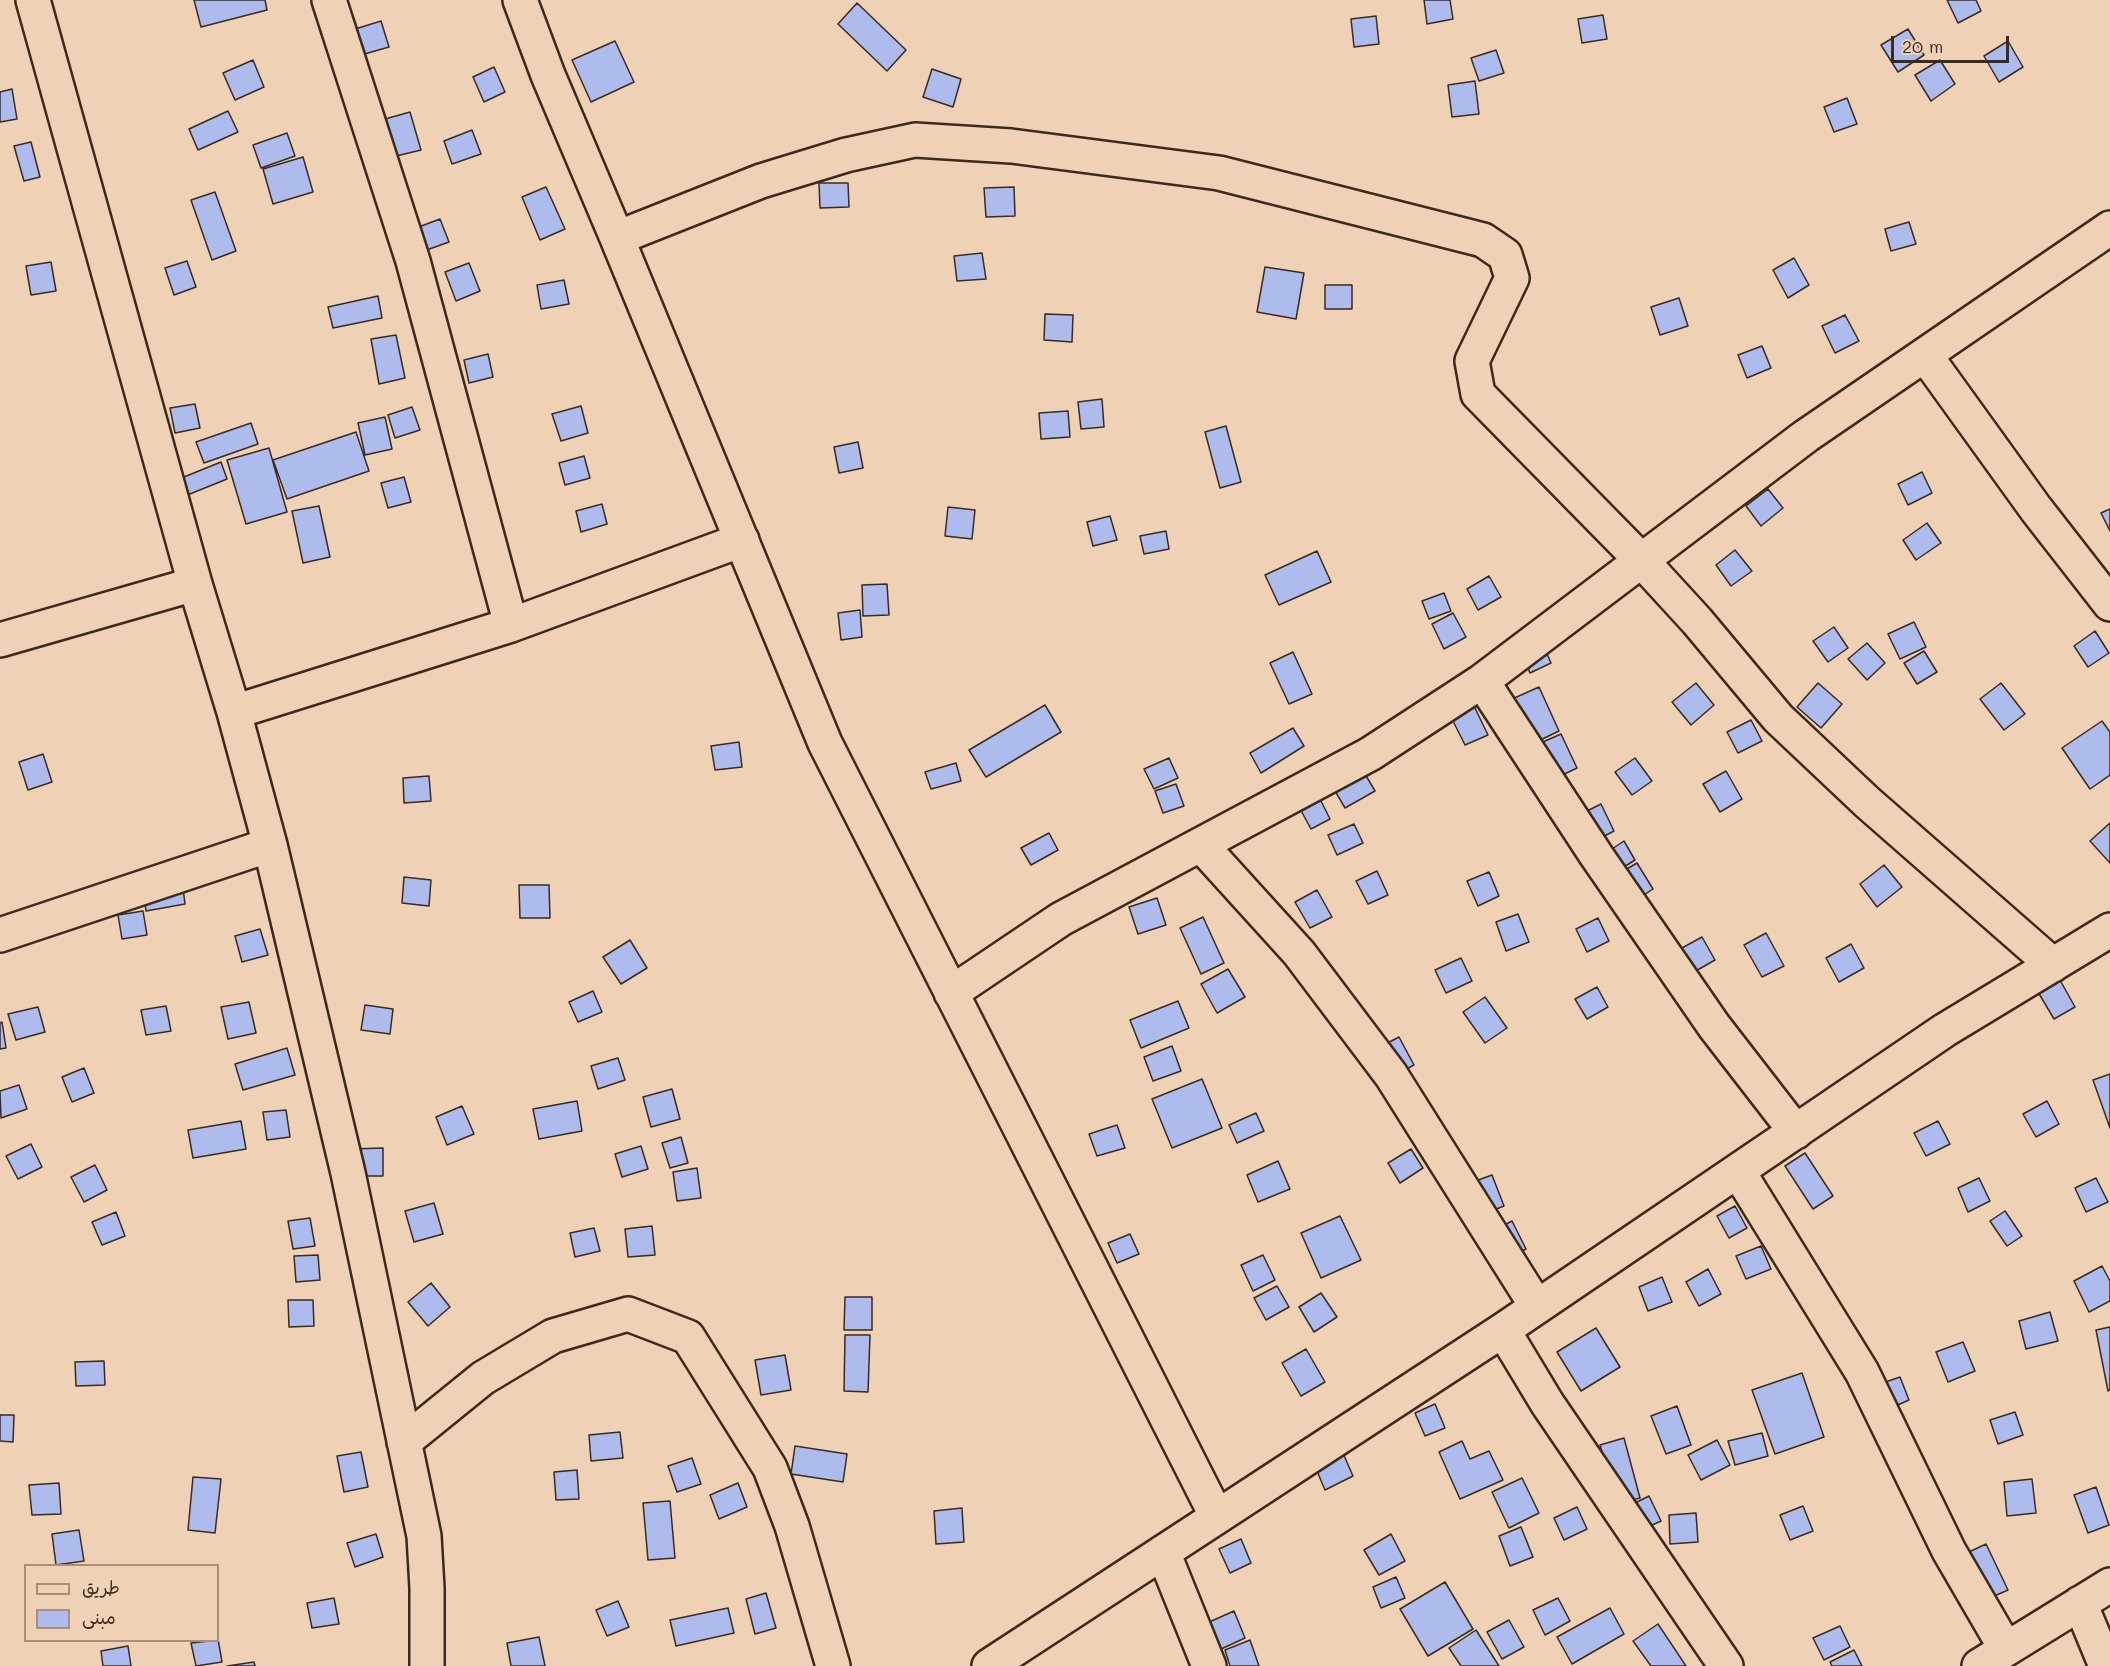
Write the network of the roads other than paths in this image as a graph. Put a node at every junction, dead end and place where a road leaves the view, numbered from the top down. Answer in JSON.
{"nodes":[{"id":1,"x":33,"y":0,"type":"edge"},
{"id":2,"x":329,"y":0,"type":"edge"},
{"id":3,"x":520,"y":0,"type":"edge"},
{"id":4,"x":2110,"y":228,"type":"edge"},
{"id":5,"x":617,"y":238,"type":"junction"},
{"id":6,"x":1925,"y":355,"type":"junction"},
{"id":7,"x":742,"y":540,"type":"junction"},
{"id":8,"x":1642,"y":561,"type":"junction"},
{"id":9,"x":195,"y":584,"type":"junction"},
{"id":10,"x":2110,"y":604,"type":"edge"},
{"id":11,"x":511,"y":625,"type":"junction"},
{"id":12,"x":0,"y":640,"type":"edge"},
{"id":13,"x":1482,"y":681,"type":"junction"},
{"id":14,"x":234,"y":712,"type":"junction"},
{"id":15,"x":270,"y":845,"type":"junction"},
{"id":16,"x":1201,"y":845,"type":"junction"},
{"id":17,"x":2110,"y":930,"type":"edge"},
{"id":18,"x":0,"y":935,"type":"edge"},
{"id":19,"x":2053,"y":965,"type":"junction"},
{"id":20,"x":951,"y":993,"type":"junction"},
{"id":21,"x":1796,"y":1132,"type":"junction"},
{"id":22,"x":1738,"y":1171,"type":"junction"},
{"id":23,"x":1538,"y":1307,"type":"junction"},
{"id":24,"x":1503,"y":1330,"type":"junction"},
{"id":25,"x":404,"y":1442,"type":"junction"},
{"id":26,"x":1217,"y":1517,"type":"junction"},
{"id":27,"x":1163,"y":1552,"type":"junction"},
{"id":28,"x":2110,"y":1585,"type":"edge"},
{"id":29,"x":2080,"y":1603,"type":"junction"},
{"id":30,"x":1993,"y":1658,"type":"edge"},
{"id":31,"x":428,"y":1666,"type":"edge"},
{"id":32,"x":832,"y":1666,"type":"edge"},
{"id":33,"x":989,"y":1666,"type":"edge"},
{"id":34,"x":1209,"y":1666,"type":"edge"},
{"id":35,"x":1726,"y":1666,"type":"edge"},
{"id":36,"x":2106,"y":1666,"type":"edge"}],
"edges":[{"from":1,"to":9,"type":"street"},
{"from":2,"to":11,"type":"street"},
{"from":3,"to":5,"type":"street"},
{"from":4,"to":6,"type":"street"},
{"from":5,"to":7,"type":"street"},
{"from":5,"to":8,"type":"street"},
{"from":6,"to":8,"type":"street"},
{"from":6,"to":10,"type":"street"},
{"from":7,"to":11,"type":"street"},
{"from":7,"to":20,"type":"street"},
{"from":8,"to":13,"type":"street"},
{"from":8,"to":19,"type":"street"},
{"from":9,"to":12,"type":"street"},
{"from":9,"to":14,"type":"street"},
{"from":11,"to":14,"type":"street"},
{"from":13,"to":16,"type":"street"},
{"from":13,"to":21,"type":"street"},
{"from":14,"to":15,"type":"street"},
{"from":15,"to":18,"type":"street"},
{"from":15,"to":25,"type":"street"},
{"from":16,"to":20,"type":"street"},
{"from":16,"to":23,"type":"street"},
{"from":17,"to":19,"type":"street"},
{"from":19,"to":21,"type":"street"},
{"from":20,"to":26,"type":"street"},
{"from":21,"to":22,"type":"street"},
{"from":22,"to":23,"type":"street"},
{"from":22,"to":30,"type":"street"},
{"from":23,"to":24,"type":"street"},
{"from":24,"to":26,"type":"street"},
{"from":24,"to":35,"type":"street"},
{"from":25,"to":31,"type":"street"},
{"from":25,"to":32,"type":"street"},
{"from":26,"to":27,"type":"street"},
{"from":27,"to":33,"type":"street"},
{"from":27,"to":34,"type":"street"},
{"from":28,"to":29,"type":"street"},
{"from":29,"to":30,"type":"street"},
{"from":29,"to":36,"type":"street"}]}
